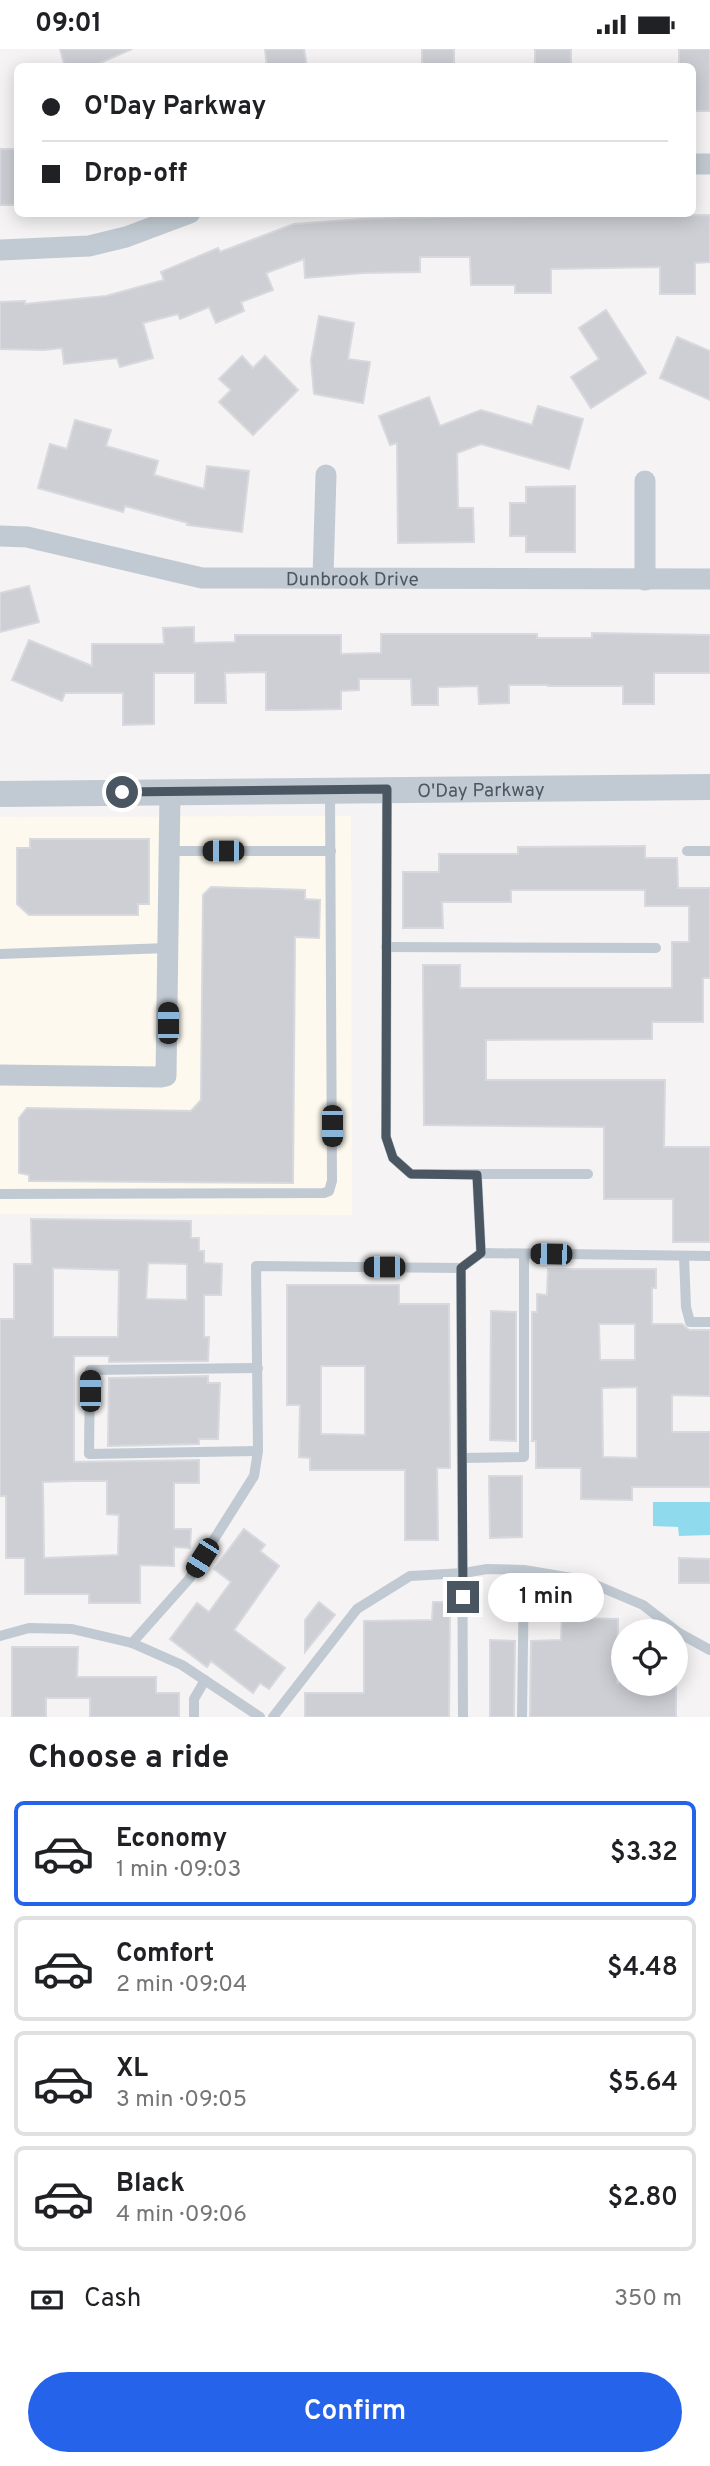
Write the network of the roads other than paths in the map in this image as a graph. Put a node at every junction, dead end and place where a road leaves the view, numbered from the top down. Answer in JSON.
{"nodes":[{"id":1,"x":179,"y":217,"type":"edge"},
{"id":2,"x":0,"y":250,"type":"edge"},
{"id":3,"x":326,"y":475,"type":"dead end"},
{"id":4,"x":645,"y":481,"type":"dead end"},
{"id":5,"x":0,"y":536,"type":"edge"},
{"id":6,"x":323,"y":577,"type":"junction"},
{"id":7,"x":710,"y":579,"type":"edge"},
{"id":8,"x":645,"y":580,"type":"junction"},
{"id":9,"x":710,"y":787,"type":"edge"},
{"id":10,"x":387,"y":789,"type":"junction"},
{"id":11,"x":330,"y":790,"type":"junction"},
{"id":12,"x":170,"y":792,"type":"junction"},
{"id":13,"x":0,"y":794,"type":"edge"},
{"id":14,"x":170,"y":851,"type":"junction"},
{"id":15,"x":331,"y":851,"type":"junction"},
{"id":16,"x":687,"y":851,"type":"dead end"},
{"id":17,"x":710,"y":851,"type":"edge"},
{"id":18,"x":386,"y":947,"type":"junction"},
{"id":19,"x":168,"y":948,"type":"junction"},
{"id":20,"x":656,"y":948,"type":"dead end"},
{"id":21,"x":0,"y":954,"type":"edge"},
{"id":22,"x":0,"y":1075,"type":"edge"},
{"id":23,"x":588,"y":1174,"type":"dead end"},
{"id":24,"x":477,"y":1175,"type":"junction"},
{"id":25,"x":0,"y":1194,"type":"edge"},
{"id":26,"x":481,"y":1253,"type":"junction"},
{"id":27,"x":524,"y":1254,"type":"junction"},
{"id":28,"x":684,"y":1256,"type":"junction"},
{"id":29,"x":710,"y":1256,"type":"edge"},
{"id":30,"x":461,"y":1268,"type":"junction"},
{"id":31,"x":710,"y":1322,"type":"edge"},
{"id":32,"x":258,"y":1368,"type":"junction"},
{"id":33,"x":258,"y":1451,"type":"junction"},
{"id":34,"x":463,"y":1458,"type":"junction"},
{"id":35,"x":524,"y":1570,"type":"junction"},
{"id":36,"x":464,"y":1573,"type":"junction"},
{"id":37,"x":0,"y":1636,"type":"edge"},
{"id":38,"x":132,"y":1643,"type":"junction"},
{"id":39,"x":710,"y":1650,"type":"edge"},
{"id":40,"x":205,"y":1680,"type":"junction"},
{"id":41,"x":194,"y":1717,"type":"edge"},
{"id":42,"x":260,"y":1717,"type":"edge"},
{"id":43,"x":273,"y":1717,"type":"edge"},
{"id":44,"x":463,"y":1717,"type":"edge"},
{"id":45,"x":522,"y":1717,"type":"edge"}],
"edges":[{"from":1,"to":2,"type":"street"},
{"from":3,"to":6,"type":"street"},
{"from":4,"to":8,"type":"street"},
{"from":5,"to":6,"type":"street","name":"Dunbrook Drive"},
{"from":6,"to":8,"type":"street","name":"Dunbrook Drive"},
{"from":7,"to":8,"type":"street","name":"Dunbrook Drive"},
{"from":9,"to":10,"type":"street","name":"O'Day Parkway"},
{"from":10,"to":11,"type":"street","name":"O'Day Parkway"},
{"from":10,"to":18,"type":"lane"},
{"from":11,"to":12,"type":"street","name":"O'Day Parkway"},
{"from":11,"to":15,"type":"lane"},
{"from":12,"to":13,"type":"street","name":"O'Day Parkway"},
{"from":12,"to":14,"type":"street"},
{"from":14,"to":15,"type":"lane"},
{"from":14,"to":19,"type":"street"},
{"from":15,"to":25,"type":"lane"},
{"from":16,"to":17,"type":"lane"},
{"from":18,"to":20,"type":"lane"},
{"from":18,"to":24,"type":"lane"},
{"from":19,"to":21,"type":"lane"},
{"from":19,"to":22,"type":"street"},
{"from":23,"to":24,"type":"lane"},
{"from":24,"to":26,"type":"lane"},
{"from":26,"to":27,"type":"lane"},
{"from":26,"to":30,"type":"lane"},
{"from":27,"to":28,"type":"lane"},
{"from":27,"to":34,"type":"lane"},
{"from":28,"to":29,"type":"lane"},
{"from":28,"to":31,"type":"lane"},
{"from":30,"to":32,"type":"lane"},
{"from":30,"to":34,"type":"lane"},
{"from":32,"to":33,"type":"lane"},
{"from":32,"to":33,"type":"lane"},
{"from":33,"to":38,"type":"lane"},
{"from":34,"to":36,"type":"lane"},
{"from":35,"to":36,"type":"lane"},
{"from":35,"to":39,"type":"lane"},
{"from":35,"to":45,"type":"lane"},
{"from":36,"to":43,"type":"lane"},
{"from":36,"to":44,"type":"lane"},
{"from":37,"to":38,"type":"lane"},
{"from":38,"to":40,"type":"lane"},
{"from":40,"to":41,"type":"lane"},
{"from":40,"to":42,"type":"lane"}]}
